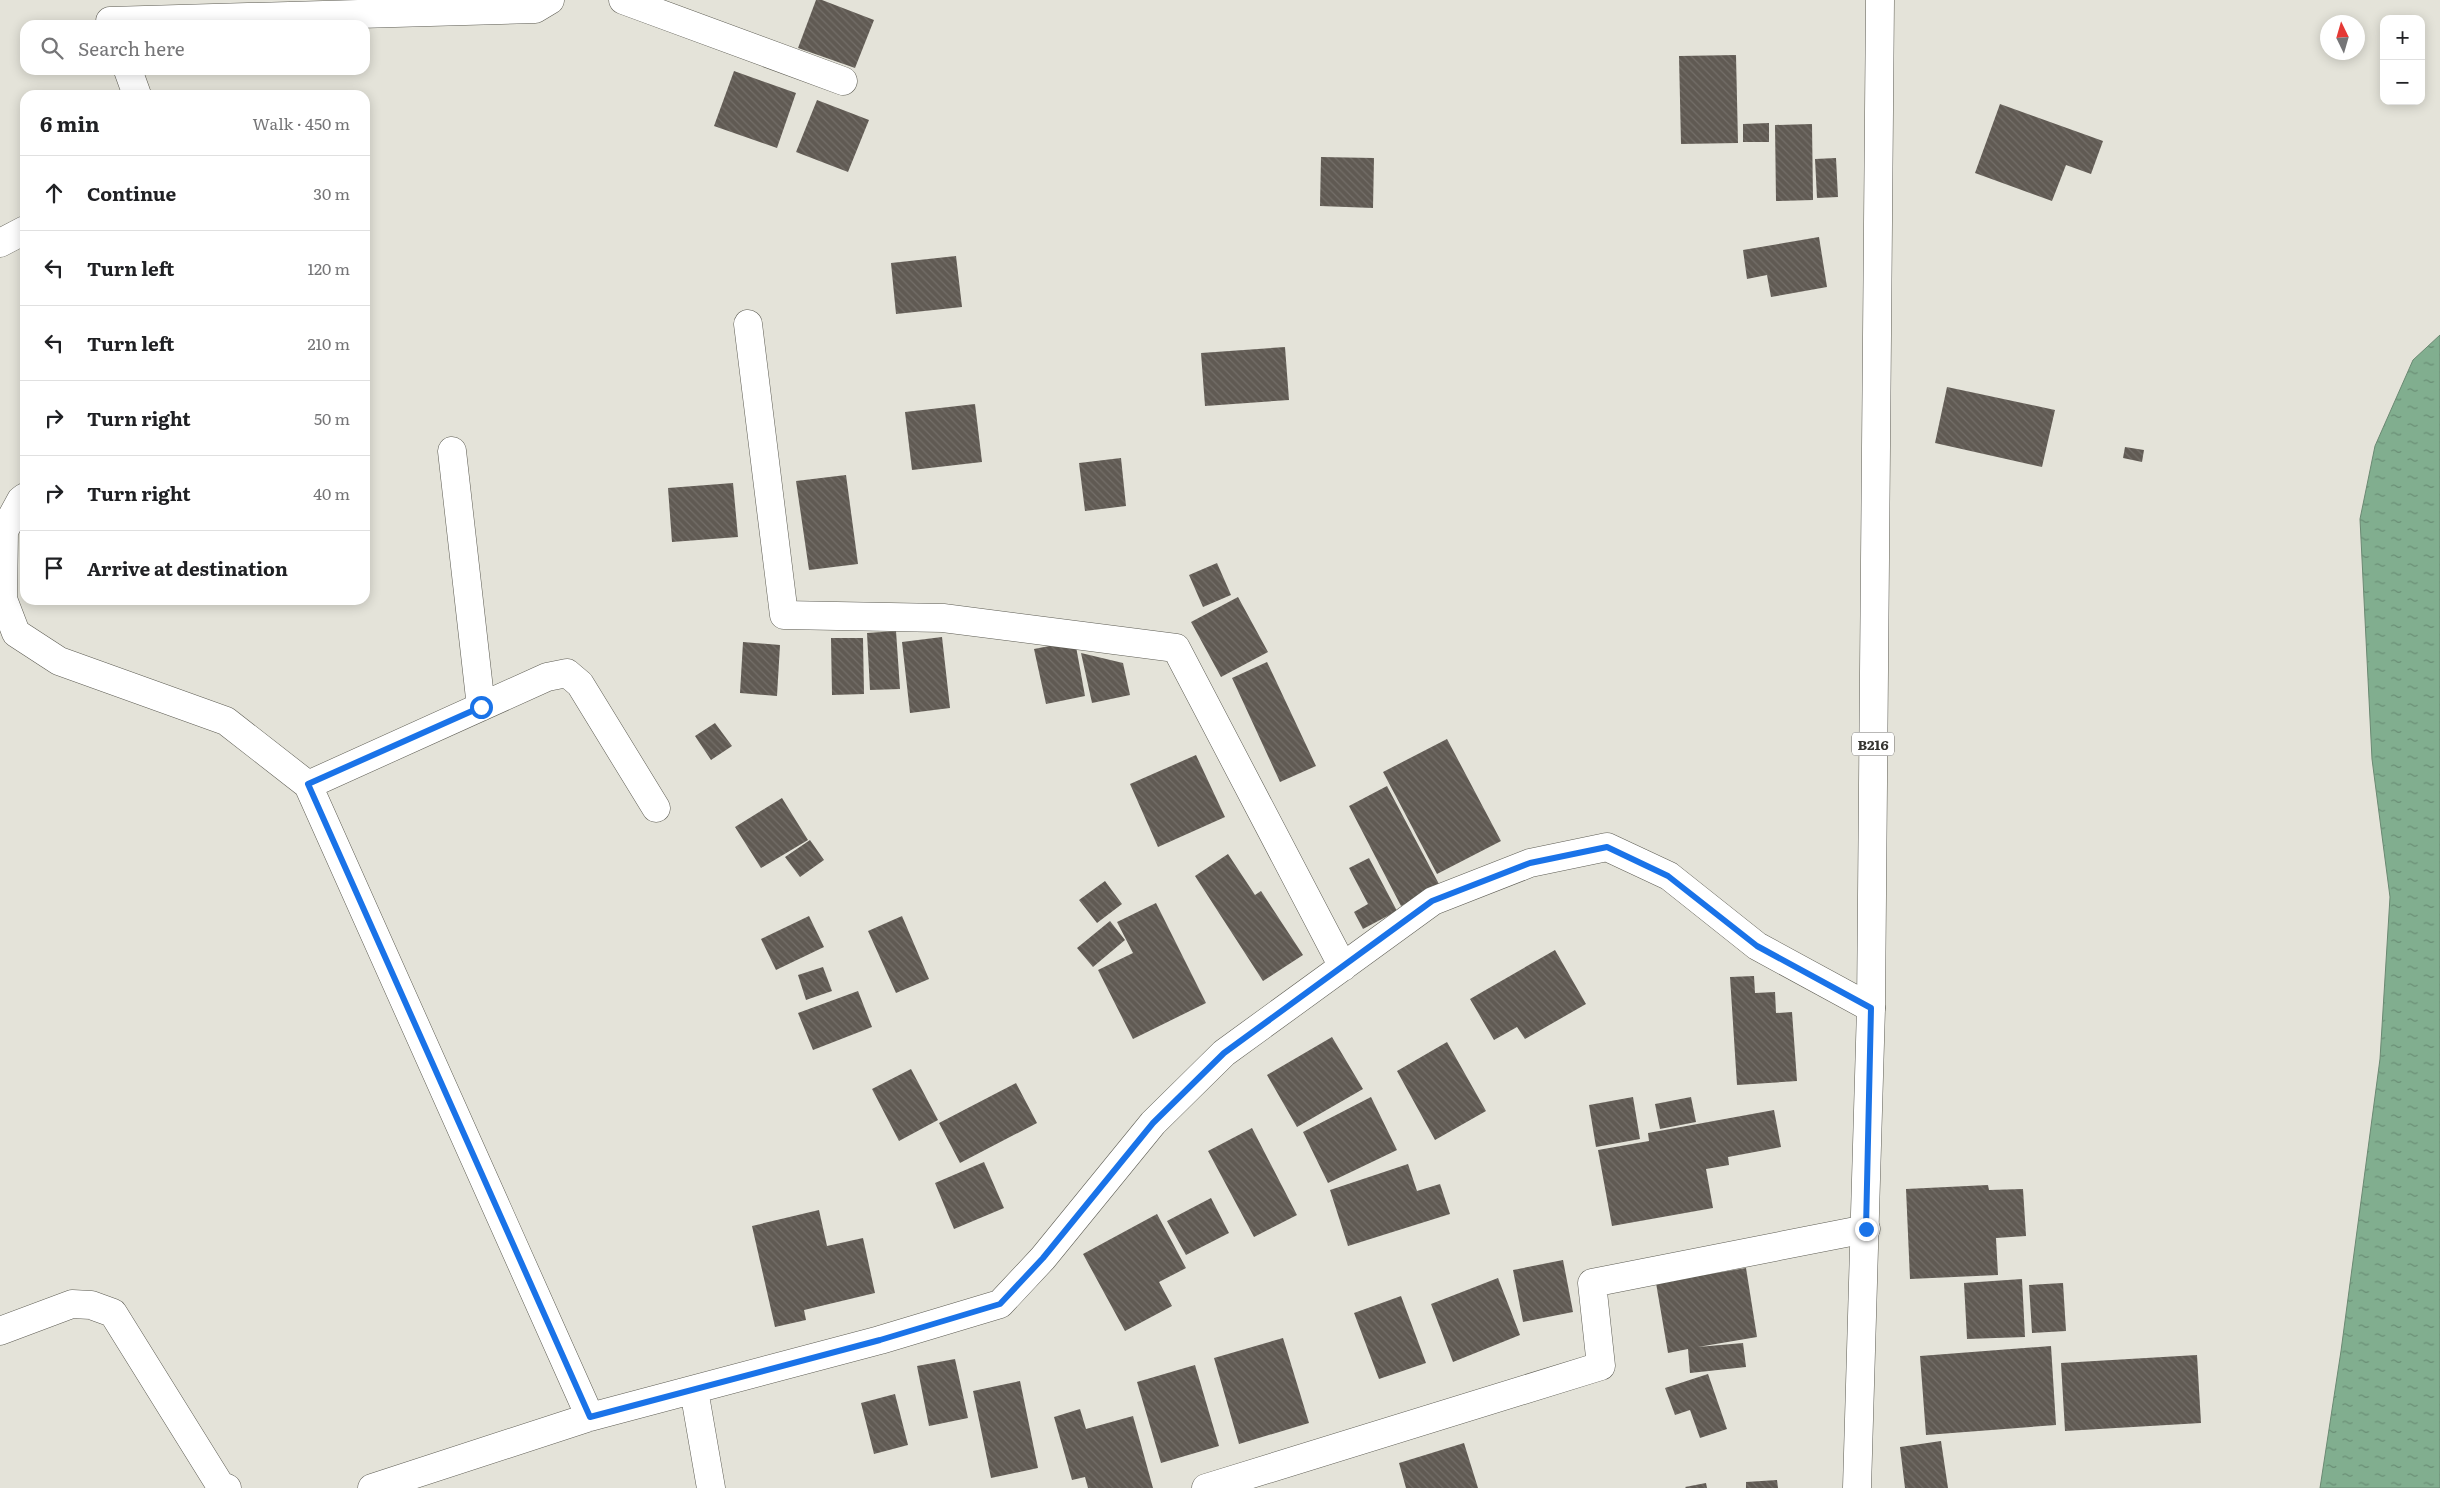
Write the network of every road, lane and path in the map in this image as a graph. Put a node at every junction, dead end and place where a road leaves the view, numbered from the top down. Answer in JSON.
{"nodes":[{"id":1,"x":550,"y":0,"type":"edge"},
{"id":2,"x":623,"y":0,"type":"edge"},
{"id":3,"x":1880,"y":0,"type":"edge"},
{"id":4,"x":110,"y":15,"type":"edge"},
{"id":5,"x":130,"y":75,"type":"edge"},
{"id":6,"x":843,"y":80,"type":"dead end"},
{"id":7,"x":135,"y":90,"type":"edge"},
{"id":8,"x":20,"y":233,"type":"edge"},
{"id":9,"x":0,"y":243,"type":"edge"},
{"id":10,"x":748,"y":324,"type":"dead end"},
{"id":11,"x":452,"y":451,"type":"dead end"},
{"id":12,"x":20,"y":502,"type":"edge"},
{"id":13,"x":481,"y":707,"type":"junction"},
{"id":14,"x":308,"y":784,"type":"junction"},
{"id":15,"x":656,"y":808,"type":"dead end"},
{"id":16,"x":1343,"y":966,"type":"junction"},
{"id":17,"x":1871,"y":1008,"type":"junction"},
{"id":18,"x":1866,"y":1229,"type":"junction"},
{"id":19,"x":0,"y":1331,"type":"edge"},
{"id":20,"x":694,"y":1390,"type":"junction"},
{"id":21,"x":590,"y":1417,"type":"junction"},
{"id":22,"x":227,"y":1488,"type":"edge"},
{"id":23,"x":372,"y":1488,"type":"edge"},
{"id":24,"x":710,"y":1488,"type":"edge"},
{"id":25,"x":1206,"y":1488,"type":"edge"},
{"id":26,"x":1857,"y":1488,"type":"edge"}],
"edges":[{"from":1,"to":4,"type":"street"},
{"from":2,"to":6,"type":"street"},
{"from":3,"to":17,"type":"street","number":"B216"},
{"from":5,"to":7,"type":"street"},
{"from":8,"to":9,"type":"street"},
{"from":10,"to":16,"type":"street"},
{"from":11,"to":13,"type":"street"},
{"from":12,"to":14,"type":"street"},
{"from":13,"to":14,"type":"street"},
{"from":13,"to":15,"type":"street"},
{"from":14,"to":21,"type":"street"},
{"from":16,"to":17,"type":"street"},
{"from":16,"to":20,"type":"street"},
{"from":17,"to":18,"type":"street","number":"B216"},
{"from":18,"to":25,"type":"street"},
{"from":18,"to":26,"type":"street","number":"B216"},
{"from":19,"to":22,"type":"street"},
{"from":20,"to":21,"type":"street"},
{"from":20,"to":24,"type":"street"},
{"from":21,"to":23,"type":"street"}]}
